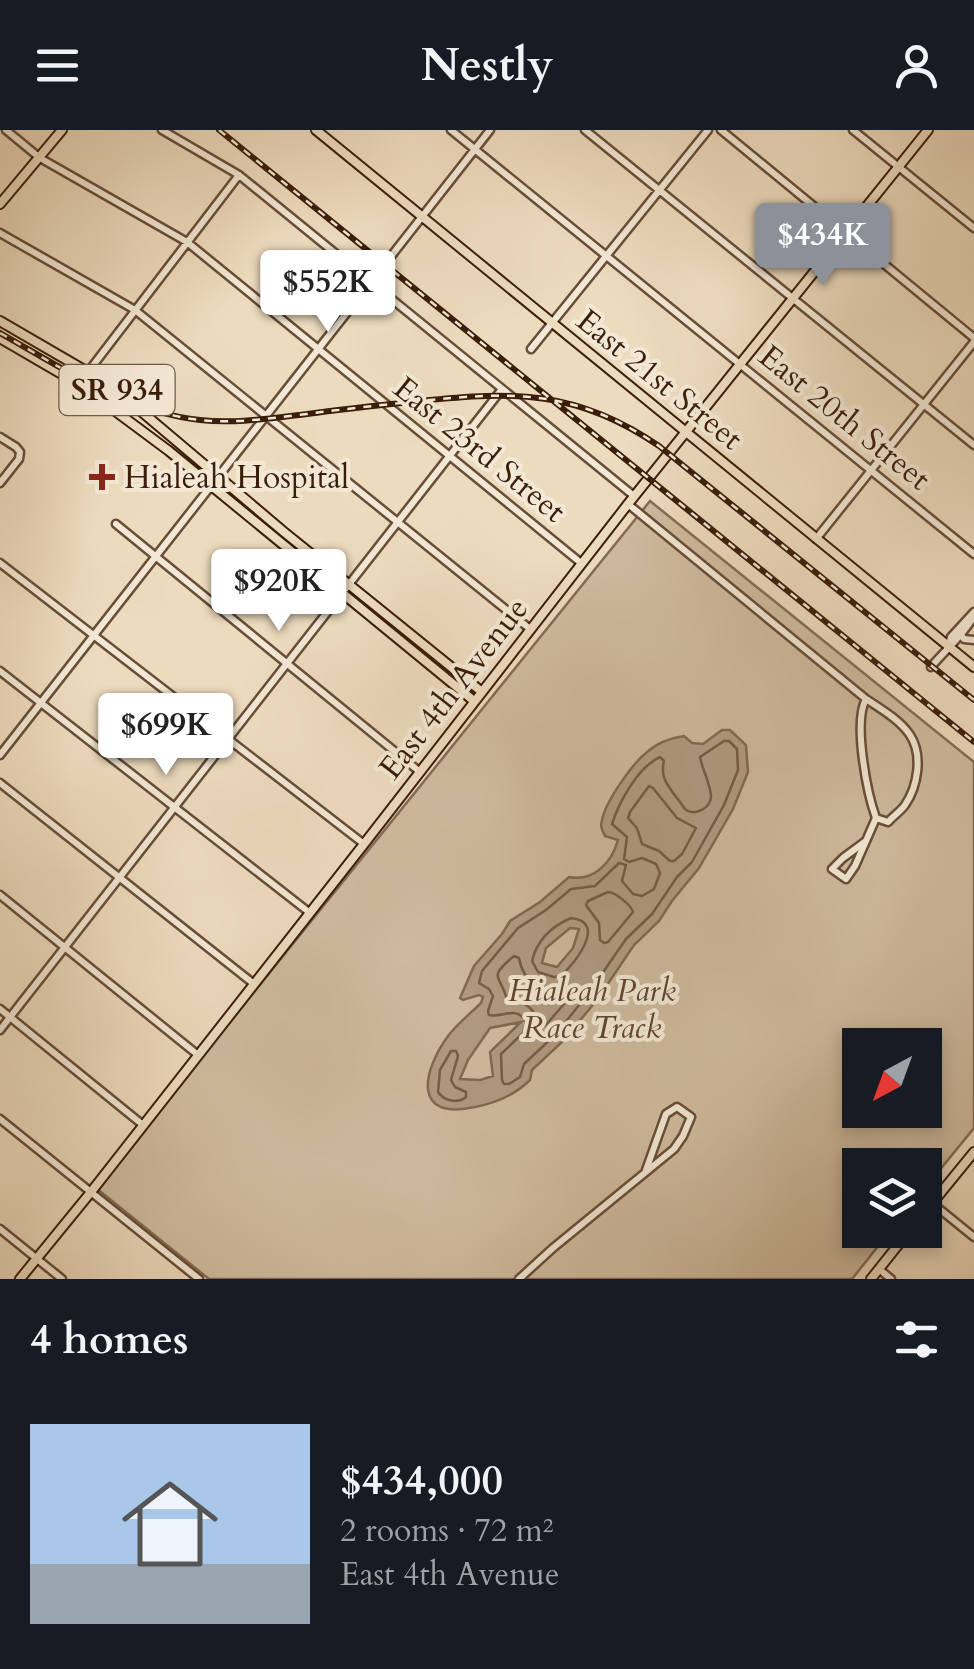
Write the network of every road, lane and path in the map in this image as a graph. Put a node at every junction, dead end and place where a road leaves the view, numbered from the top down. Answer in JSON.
{"nodes":[{"id":1,"x":6,"y":130,"type":"edge"},
{"id":2,"x":62,"y":130,"type":"edge"},
{"id":3,"x":162,"y":130,"type":"edge"},
{"id":4,"x":316,"y":130,"type":"edge"},
{"id":5,"x":451,"y":130,"type":"edge"},
{"id":6,"x":490,"y":130,"type":"edge"},
{"id":7,"x":586,"y":130,"type":"edge"},
{"id":8,"x":708,"y":130,"type":"edge"},
{"id":9,"x":721,"y":130,"type":"edge"},
{"id":10,"x":852,"y":130,"type":"edge"},
{"id":11,"x":928,"y":130,"type":"edge"},
{"id":12,"x":474,"y":149,"type":"junction"},
{"id":13,"x":40,"y":158,"type":"junction"},
{"id":14,"x":898,"y":166,"type":"junction"},
{"id":15,"x":239,"y":175,"type":"junction"},
{"id":16,"x":659,"y":190,"type":"junction"},
{"id":17,"x":12,"y":192,"type":"junction"},
{"id":18,"x":0,"y":204,"type":"edge"},
{"id":19,"x":0,"y":212,"type":"edge"},
{"id":20,"x":422,"y":216,"type":"junction"},
{"id":21,"x":974,"y":228,"type":"edge"},
{"id":22,"x":0,"y":232,"type":"edge"},
{"id":23,"x":844,"y":232,"type":"junction"},
{"id":24,"x":187,"y":242,"type":"junction"},
{"id":25,"x":606,"y":257,"type":"junction"},
{"id":26,"x":370,"y":283,"type":"junction"},
{"id":27,"x":792,"y":298,"type":"junction"},
{"id":28,"x":135,"y":310,"type":"junction"},
{"id":29,"x":0,"y":321,"type":"edge"},
{"id":30,"x":552,"y":323,"type":"junction"},
{"id":31,"x":0,"y":338,"type":"edge"},
{"id":32,"x":974,"y":340,"type":"edge"},
{"id":33,"x":530,"y":349,"type":"dead end"},
{"id":34,"x":318,"y":350,"type":"junction"},
{"id":35,"x":739,"y":363,"type":"junction"},
{"id":36,"x":88,"y":372,"type":"junction"},
{"id":37,"x":502,"y":389,"type":"junction"},
{"id":38,"x":924,"y":405,"type":"junction"},
{"id":39,"x":267,"y":415,"type":"junction"},
{"id":40,"x":685,"y":432,"type":"junction"},
{"id":41,"x":0,"y":437,"type":"edge"},
{"id":42,"x":974,"y":446,"type":"edge"},
{"id":43,"x":449,"y":456,"type":"junction"},
{"id":44,"x":871,"y":470,"type":"junction"},
{"id":45,"x":219,"y":478,"type":"junction"},
{"id":46,"x":0,"y":483,"type":"edge"},
{"id":47,"x":212,"y":487,"type":"junction"},
{"id":48,"x":631,"y":500,"type":"junction"},
{"id":49,"x":398,"y":523,"type":"junction"},
{"id":50,"x":116,"y":524,"type":"dead end"},
{"id":51,"x":816,"y":539,"type":"junction"},
{"id":52,"x":974,"y":554,"type":"edge"},
{"id":53,"x":157,"y":556,"type":"junction"},
{"id":54,"x":0,"y":562,"type":"edge"},
{"id":55,"x":581,"y":563,"type":"junction"},
{"id":56,"x":350,"y":585,"type":"junction"},
{"id":57,"x":343,"y":594,"type":"junction"},
{"id":58,"x":974,"y":614,"type":"edge"},
{"id":59,"x":530,"y":629,"type":"junction"},
{"id":60,"x":961,"y":634,"type":"junction"},
{"id":61,"x":95,"y":635,"type":"junction"},
{"id":62,"x":974,"y":640,"type":"edge"},
{"id":63,"x":948,"y":646,"type":"junction"},
{"id":64,"x":287,"y":664,"type":"junction"},
{"id":65,"x":931,"y":667,"type":"dead end"},
{"id":66,"x":974,"y":667,"type":"edge"},
{"id":67,"x":0,"y":671,"type":"edge"},
{"id":68,"x":482,"y":692,"type":"junction"},
{"id":69,"x":866,"y":699,"type":"junction"},
{"id":70,"x":474,"y":701,"type":"junction"},
{"id":71,"x":41,"y":704,"type":"junction"},
{"id":72,"x":229,"y":739,"type":"junction"},
{"id":73,"x":0,"y":756,"type":"edge"},
{"id":74,"x":420,"y":772,"type":"junction"},
{"id":75,"x":0,"y":783,"type":"edge"},
{"id":76,"x":175,"y":808,"type":"junction"},
{"id":77,"x":876,"y":818,"type":"junction"},
{"id":78,"x":866,"y":842,"type":"junction"},
{"id":79,"x":364,"y":844,"type":"junction"},
{"id":80,"x":120,"y":878,"type":"junction"},
{"id":81,"x":0,"y":895,"type":"edge"},
{"id":82,"x":310,"y":912,"type":"junction"},
{"id":83,"x":65,"y":948,"type":"junction"},
{"id":84,"x":254,"y":984,"type":"junction"},
{"id":85,"x":0,"y":1008,"type":"edge"},
{"id":86,"x":10,"y":1017,"type":"junction"},
{"id":87,"x":0,"y":1030,"type":"edge"},
{"id":88,"x":198,"y":1055,"type":"junction"},
{"id":89,"x":0,"y":1119,"type":"edge"},
{"id":90,"x":143,"y":1125,"type":"junction"},
{"id":91,"x":974,"y":1152,"type":"edge"},
{"id":92,"x":646,"y":1170,"type":"junction"},
{"id":93,"x":942,"y":1191,"type":"edge"},
{"id":94,"x":91,"y":1192,"type":"junction"},
{"id":95,"x":942,"y":1211,"type":"edge"},
{"id":96,"x":0,"y":1229,"type":"edge"},
{"id":97,"x":974,"y":1237,"type":"edge"},
{"id":98,"x":895,"y":1248,"type":"edge"},
{"id":99,"x":37,"y":1259,"type":"junction"},
{"id":100,"x":878,"y":1269,"type":"junction"},
{"id":101,"x":20,"y":1279,"type":"edge"},
{"id":102,"x":62,"y":1279,"type":"edge"},
{"id":103,"x":199,"y":1279,"type":"edge"},
{"id":104,"x":519,"y":1279,"type":"edge"},
{"id":105,"x":871,"y":1279,"type":"edge"},
{"id":106,"x":891,"y":1279,"type":"edge"}],
"edges":[{"from":1,"to":13,"type":"street","name":"East 23rd Street"},
{"from":2,"to":13,"type":"main road"},
{"from":3,"to":15,"type":"street"},
{"from":4,"to":20,"type":"main road","name":"East 21st Street"},
{"from":5,"to":12,"type":"street","name":"East 20th Street"},
{"from":6,"to":12,"type":"street"},
{"from":7,"to":16,"type":"street"},
{"from":8,"to":16,"type":"street"},
{"from":9,"to":23,"type":"street"},
{"from":10,"to":14,"type":"street"},
{"from":11,"to":14,"type":"main road","name":"East 4th Avenue"},
{"from":12,"to":20,"type":"street"},
{"from":12,"to":25,"type":"street","name":"East 20th Street"},
{"from":13,"to":17,"type":"main road"},
{"from":13,"to":24,"type":"street","name":"East 23rd Street"},
{"from":14,"to":21,"type":"street"},
{"from":14,"to":23,"type":"main road","name":"East 4th Avenue"},
{"from":15,"to":24,"type":"street"},
{"from":15,"to":26,"type":"street"},
{"from":16,"to":25,"type":"street"},
{"from":16,"to":27,"type":"street"},
{"from":17,"to":18,"type":"main road"},
{"from":17,"to":19,"type":"main road"},
{"from":20,"to":26,"type":"street"},
{"from":20,"to":30,"type":"main road","name":"East 21st Street"},
{"from":22,"to":28,"type":"street"},
{"from":23,"to":27,"type":"main road","name":"East 4th Avenue"},
{"from":23,"to":32,"type":"street"},
{"from":24,"to":28,"type":"street"},
{"from":24,"to":34,"type":"street","name":"East 23rd Street"},
{"from":25,"to":30,"type":"street"},
{"from":25,"to":35,"type":"street","name":"East 20th Street"},
{"from":26,"to":34,"type":"street"},
{"from":26,"to":37,"type":"street"},
{"from":27,"to":35,"type":"main road","name":"East 4th Avenue"},
{"from":27,"to":38,"type":"street"},
{"from":28,"to":36,"type":"street"},
{"from":28,"to":39,"type":"street"},
{"from":29,"to":36,"type":"main road","number":"SR 934"},
{"from":30,"to":33,"type":"street"},
{"from":30,"to":40,"type":"main road","name":"East 21st Street"},
{"from":31,"to":47,"type":"main road","number":"SR 934"},
{"from":32,"to":38,"type":"street"},
{"from":34,"to":39,"type":"street"},
{"from":34,"to":43,"type":"street","name":"East 23rd Street"},
{"from":35,"to":40,"type":"main road","name":"East 4th Avenue"},
{"from":35,"to":44,"type":"street","name":"East 20th Street"},
{"from":36,"to":45,"type":"main road","number":"SR 934"},
{"from":37,"to":43,"type":"street"},
{"from":37,"to":48,"type":"street"},
{"from":38,"to":42,"type":"street"},
{"from":38,"to":44,"type":"street"},
{"from":39,"to":45,"type":"street"},
{"from":39,"to":49,"type":"street"},
{"from":40,"to":48,"type":"main road","name":"East 4th Avenue"},
{"from":40,"to":51,"type":"main road","name":"East 21st Street"},
{"from":41,"to":46,"type":"street"},
{"from":43,"to":49,"type":"street"},
{"from":43,"to":55,"type":"street","name":"East 23rd Street"},
{"from":44,"to":51,"type":"street"},
{"from":44,"to":52,"type":"street","name":"East 20th Street"},
{"from":45,"to":47,"type":"street"},
{"from":45,"to":56,"type":"main road","number":"SR 934"},
{"from":47,"to":53,"type":"street"},
{"from":47,"to":57,"type":"main road","number":"SR 934"},
{"from":48,"to":55,"type":"main road","name":"East 4th Avenue"},
{"from":48,"to":69,"type":"street"},
{"from":49,"to":56,"type":"street"},
{"from":49,"to":59,"type":"street"},
{"from":50,"to":53,"type":"street"},
{"from":51,"to":63,"type":"main road","name":"East 21st Street"},
{"from":53,"to":61,"type":"street"},
{"from":53,"to":64,"type":"street"},
{"from":54,"to":61,"type":"street"},
{"from":55,"to":59,"type":"main road","name":"East 4th Avenue"},
{"from":56,"to":57,"type":"street"},
{"from":56,"to":68,"type":"main road","number":"SR 934"},
{"from":57,"to":64,"type":"street"},
{"from":57,"to":70,"type":"main road","number":"SR 934"},
{"from":58,"to":60,"type":"street"},
{"from":58,"to":63,"type":"street"},
{"from":59,"to":68,"type":"main road","name":"East 4th Avenue"},
{"from":60,"to":62,"type":"street"},
{"from":60,"to":63,"type":"street"},
{"from":61,"to":71,"type":"street"},
{"from":61,"to":72,"type":"street"},
{"from":63,"to":65,"type":"street"},
{"from":63,"to":66,"type":"main road","name":"East 21st Street"},
{"from":64,"to":72,"type":"street"},
{"from":64,"to":74,"type":"street"},
{"from":67,"to":71,"type":"street"},
{"from":68,"to":70,"type":"main road","name":"East 4th Avenue"},
{"from":69,"to":77,"type":"street"},
{"from":69,"to":77,"type":"street"},
{"from":70,"to":74,"type":"main road","name":"East 4th Avenue"},
{"from":71,"to":73,"type":"street"},
{"from":71,"to":76,"type":"street"},
{"from":72,"to":76,"type":"street"},
{"from":72,"to":79,"type":"street"},
{"from":74,"to":79,"type":"main road","name":"East 4th Avenue"},
{"from":75,"to":80,"type":"street"},
{"from":76,"to":80,"type":"street"},
{"from":76,"to":82,"type":"street"},
{"from":77,"to":78,"type":"street"},
{"from":78,"to":78,"type":"street"},
{"from":79,"to":82,"type":"main road","name":"East 4th Avenue"},
{"from":80,"to":83,"type":"street"},
{"from":80,"to":84,"type":"street"},
{"from":81,"to":83,"type":"street"},
{"from":82,"to":84,"type":"main road","name":"East 4th Avenue"},
{"from":83,"to":86,"type":"street"},
{"from":83,"to":88,"type":"street"},
{"from":84,"to":88,"type":"main road","name":"East 4th Avenue"},
{"from":85,"to":86,"type":"street"},
{"from":86,"to":87,"type":"street"},
{"from":86,"to":90,"type":"street"},
{"from":88,"to":90,"type":"main road","name":"East 4th Avenue"},
{"from":89,"to":94,"type":"street"},
{"from":90,"to":94,"type":"main road","name":"East 4th Avenue"},
{"from":91,"to":93,"type":"main road"},
{"from":92,"to":92,"type":"street"},
{"from":92,"to":104,"type":"street"},
{"from":94,"to":99,"type":"main road","name":"East 4th Avenue"},
{"from":94,"to":103,"type":"street"},
{"from":95,"to":97,"type":"street"},
{"from":96,"to":99,"type":"street"},
{"from":98,"to":100,"type":"main road"},
{"from":99,"to":101,"type":"main road","name":"East 4th Avenue"},
{"from":99,"to":102,"type":"street"},
{"from":100,"to":105,"type":"main road"},
{"from":100,"to":106,"type":"street"}]}
